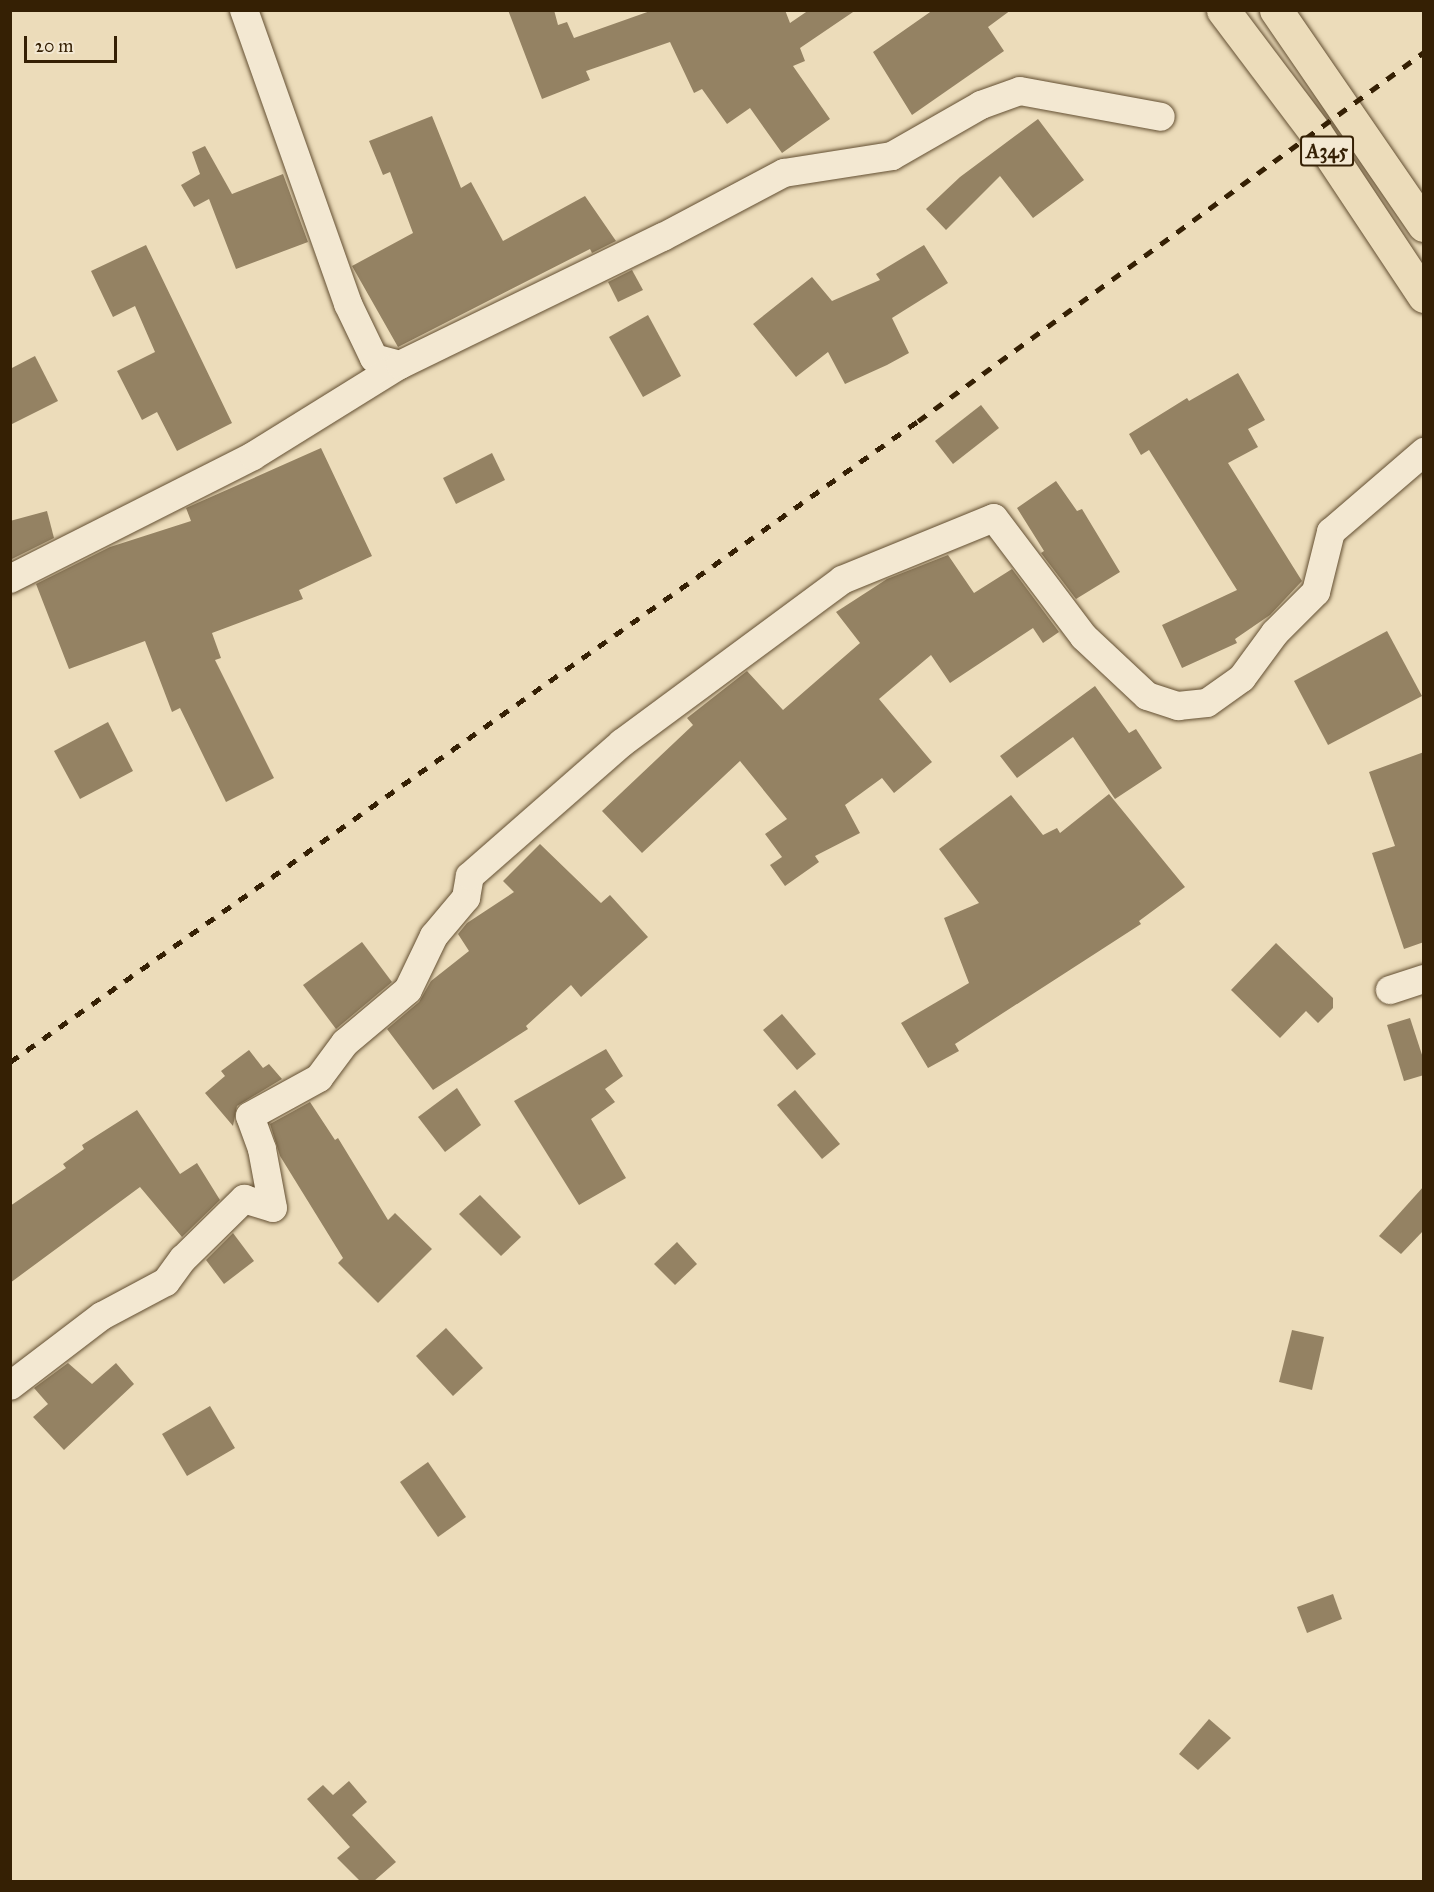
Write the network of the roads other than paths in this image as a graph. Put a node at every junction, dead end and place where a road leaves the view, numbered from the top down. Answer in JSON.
{"nodes":[{"id":1,"x":244,"y":10,"type":"edge"},
{"id":2,"x":1223,"y":10,"type":"edge"},
{"id":3,"x":1276,"y":10,"type":"edge"},
{"id":4,"x":1161,"y":117,"type":"dead end"},
{"id":5,"x":1424,"y":225,"type":"edge"},
{"id":6,"x":1424,"y":296,"type":"edge"},
{"id":7,"x":400,"y":365,"type":"junction"},
{"id":8,"x":1424,"y":452,"type":"edge"},
{"id":9,"x":10,"y":579,"type":"edge"},
{"id":10,"x":1424,"y":979,"type":"edge"},
{"id":11,"x":1390,"y":990,"type":"dead end"},
{"id":12,"x":10,"y":1386,"type":"edge"}],
"edges":[{"from":1,"to":7,"type":"street"},
{"from":2,"to":6,"type":"highway","number":"A345"},
{"from":3,"to":5,"type":"highway","number":"A345"},
{"from":4,"to":7,"type":"street"},
{"from":7,"to":9,"type":"street"},
{"from":8,"to":12,"type":"street"},
{"from":10,"to":11,"type":"street"}]}
